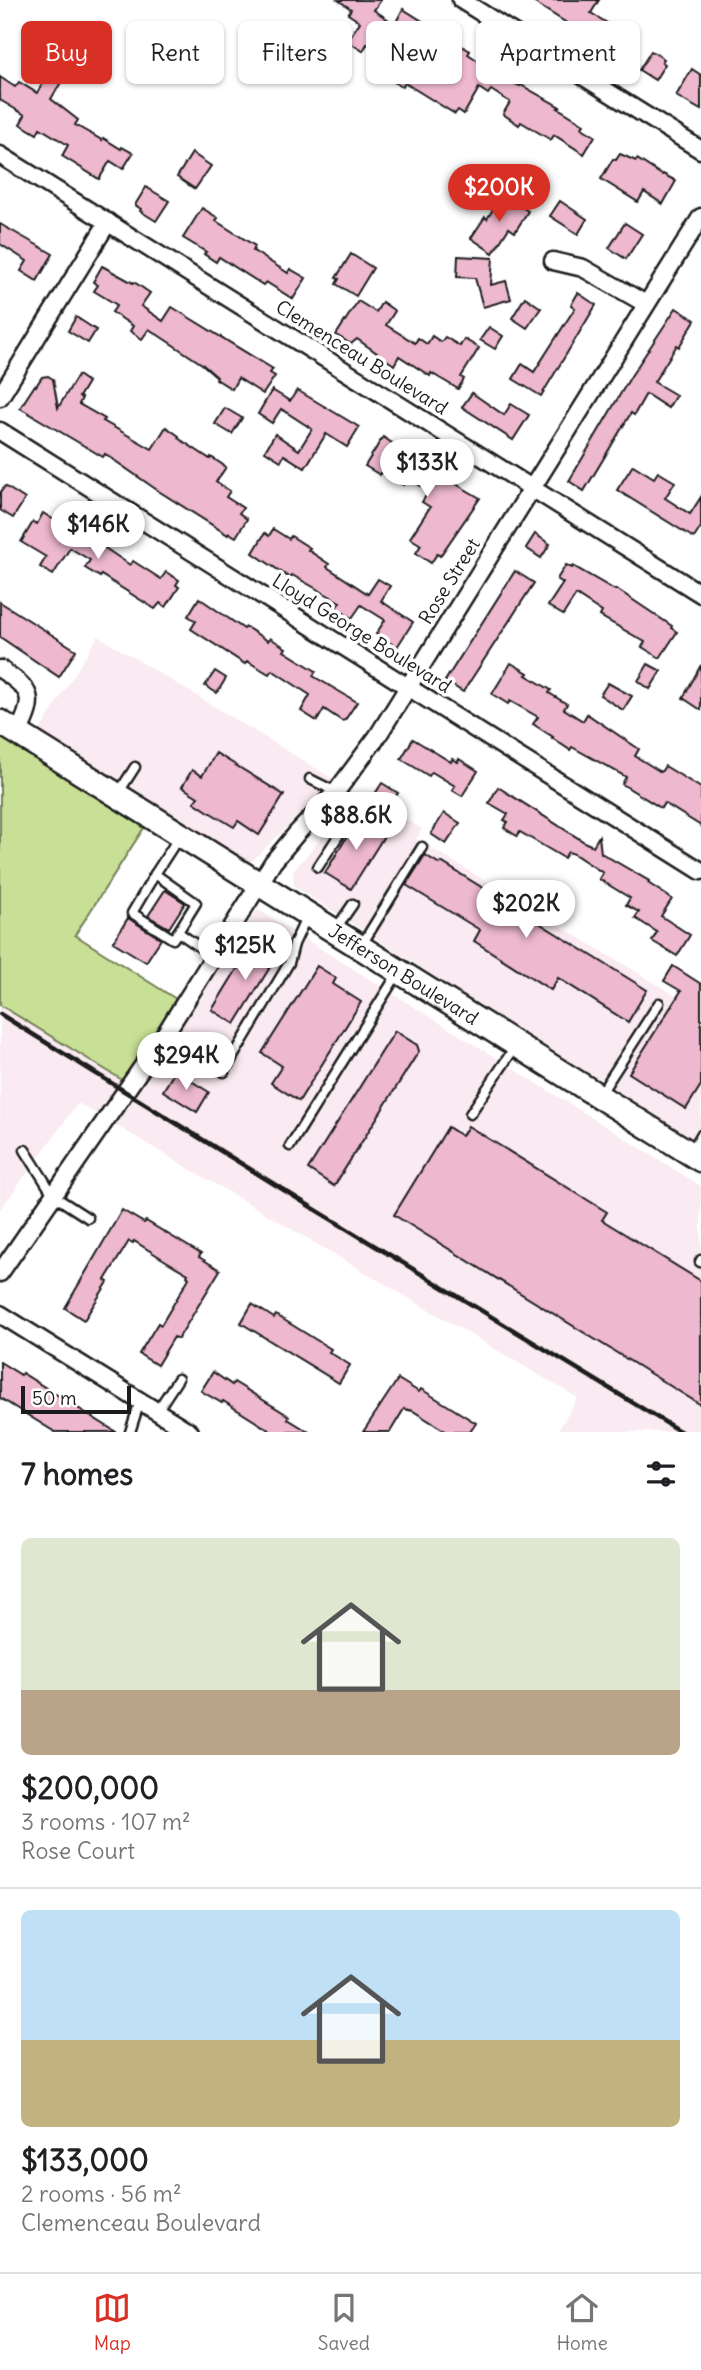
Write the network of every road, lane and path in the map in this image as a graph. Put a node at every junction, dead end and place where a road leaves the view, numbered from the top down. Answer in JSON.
{"nodes":[{"id":1,"x":461,"y":0,"type":"edge"},
{"id":2,"x":701,"y":150,"type":"edge"},
{"id":3,"x":0,"y":155,"type":"edge"},
{"id":4,"x":701,"y":217,"type":"edge"},
{"id":5,"x":108,"y":222,"type":"junction"},
{"id":6,"x":553,"y":261,"type":"dead end"},
{"id":7,"x":646,"y":304,"type":"junction"},
{"id":8,"x":0,"y":397,"type":"edge"},
{"id":9,"x":0,"y":431,"type":"edge"},
{"id":10,"x":531,"y":487,"type":"junction"},
{"id":11,"x":701,"y":594,"type":"edge"},
{"id":12,"x":0,"y":669,"type":"edge"},
{"id":13,"x":408,"y":686,"type":"junction"},
{"id":14,"x":9,"y":727,"type":"edge"},
{"id":15,"x":135,"y":767,"type":"dead end"},
{"id":16,"x":310,"y":779,"type":"dead end"},
{"id":17,"x":336,"y":792,"type":"junction"},
{"id":18,"x":117,"y":794,"type":"junction"},
{"id":19,"x":181,"y":834,"type":"junction"},
{"id":20,"x":422,"y":847,"type":"dead end"},
{"id":21,"x":318,"y":867,"type":"dead end"},
{"id":22,"x":701,"y":870,"type":"edge"},
{"id":23,"x":155,"y":874,"type":"junction"},
{"id":24,"x":260,"y":883,"type":"junction"},
{"id":25,"x":353,"y":904,"type":"dead end"},
{"id":26,"x":308,"y":913,"type":"junction"},
{"id":27,"x":335,"y":930,"type":"junction"},
{"id":28,"x":178,"y":932,"type":"junction"},
{"id":29,"x":361,"y":946,"type":"junction"},
{"id":30,"x":214,"y":957,"type":"junction"},
{"id":31,"x":400,"y":971,"type":"junction"},
{"id":32,"x":659,"y":1003,"type":"dead end"},
{"id":33,"x":165,"y":1034,"type":"junction"},
{"id":34,"x":517,"y":1044,"type":"junction"},
{"id":35,"x":600,"y":1096,"type":"junction"},
{"id":36,"x":470,"y":1114,"type":"dead end"},
{"id":37,"x":290,"y":1146,"type":"dead end"},
{"id":38,"x":697,"y":1149,"type":"edge"},
{"id":39,"x":25,"y":1150,"type":"dead end"},
{"id":40,"x":54,"y":1196,"type":"junction"},
{"id":41,"x":88,"y":1219,"type":"dead end"},
{"id":42,"x":0,"y":1273,"type":"edge"},
{"id":43,"x":0,"y":1314,"type":"edge"},
{"id":44,"x":178,"y":1379,"type":"dead end"},
{"id":45,"x":140,"y":1401,"type":"junction"},
{"id":46,"x":156,"y":1411,"type":"junction"},
{"id":47,"x":130,"y":1432,"type":"edge"},
{"id":48,"x":190,"y":1432,"type":"edge"}],
"edges":[{"from":1,"to":2,"type":"street"},
{"from":3,"to":5,"type":"street","name":"Clemenceau Boulevard"},
{"from":4,"to":7,"type":"street","name":"Rose Street"},
{"from":5,"to":8,"type":"street"},
{"from":5,"to":10,"type":"street","name":"Clemenceau Boulevard"},
{"from":6,"to":7,"type":"street"},
{"from":7,"to":10,"type":"street","name":"Rose Street"},
{"from":9,"to":13,"type":"street","name":"Lloyd George Boulevard"},
{"from":10,"to":11,"type":"street","name":"Clemenceau Boulevard"},
{"from":10,"to":13,"type":"street","name":"Rose Street"},
{"from":12,"to":14,"type":"street"},
{"from":13,"to":17,"type":"street","name":"Rose Street"},
{"from":13,"to":22,"type":"street","name":"Lloyd George Boulevard"},
{"from":14,"to":18,"type":"street","name":"Jefferson Boulevard"},
{"from":15,"to":18,"type":"lane"},
{"from":16,"to":17,"type":"lane"},
{"from":17,"to":21,"type":"lane"},
{"from":17,"to":24,"type":"street","name":"Rose Street"},
{"from":18,"to":19,"type":"street","name":"Jefferson Boulevard"},
{"from":19,"to":23,"type":"lane"},
{"from":19,"to":24,"type":"street","name":"Jefferson Boulevard"},
{"from":20,"to":29,"type":"lane"},
{"from":23,"to":28,"type":"lane"},
{"from":23,"to":28,"type":"lane"},
{"from":24,"to":26,"type":"street","name":"Jefferson Boulevard"},
{"from":24,"to":30,"type":"street","name":"Rose Street"},
{"from":25,"to":27,"type":"lane"},
{"from":26,"to":27,"type":"street","name":"Jefferson Boulevard"},
{"from":26,"to":33,"type":"lane"},
{"from":27,"to":29,"type":"street","name":"Jefferson Boulevard"},
{"from":28,"to":30,"type":"lane"},
{"from":29,"to":31,"type":"street","name":"Jefferson Boulevard"},
{"from":30,"to":33,"type":"street","name":"Rose Street"},
{"from":31,"to":34,"type":"street","name":"Jefferson Boulevard"},
{"from":31,"to":37,"type":"lane"},
{"from":32,"to":35,"type":"lane"},
{"from":33,"to":40,"type":"street","name":"Rose Street"},
{"from":34,"to":35,"type":"street","name":"Jefferson Boulevard"},
{"from":34,"to":36,"type":"lane"},
{"from":35,"to":38,"type":"street","name":"Jefferson Boulevard"},
{"from":39,"to":40,"type":"lane"},
{"from":40,"to":41,"type":"lane"},
{"from":40,"to":42,"type":"street","name":"Rose Street"},
{"from":43,"to":45,"type":"street"},
{"from":44,"to":46,"type":"lane"},
{"from":45,"to":46,"type":"street"},
{"from":45,"to":47,"type":"lane"},
{"from":46,"to":48,"type":"street"}]}
